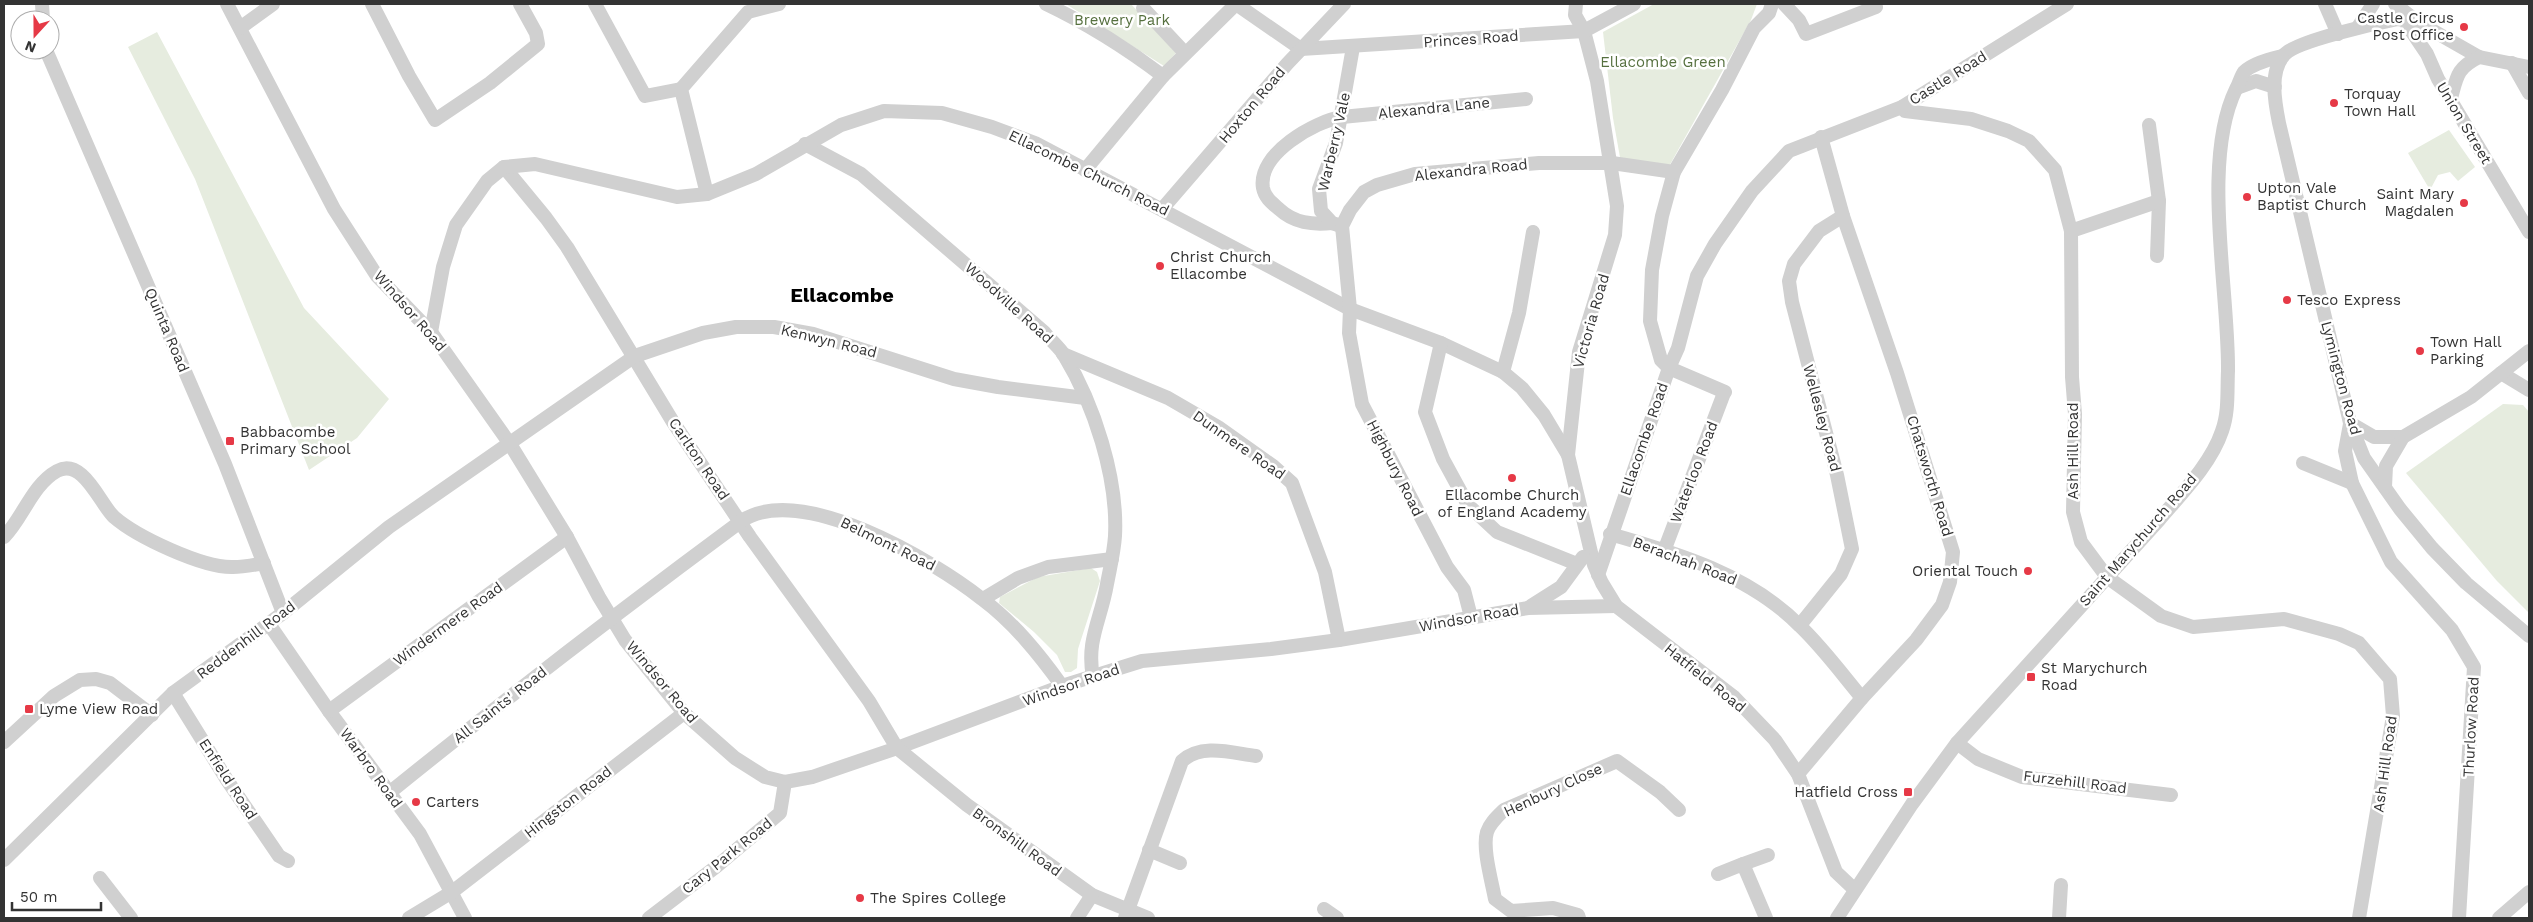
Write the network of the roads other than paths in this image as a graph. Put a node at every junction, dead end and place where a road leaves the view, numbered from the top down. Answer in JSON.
{"nodes":[{"id":1,"x":227,"y":4,"type":"edge"},
{"id":2,"x":273,"y":4,"type":"edge"},
{"id":3,"x":372,"y":4,"type":"edge"},
{"id":4,"x":520,"y":4,"type":"edge"},
{"id":5,"x":595,"y":4,"type":"edge"},
{"id":6,"x":774,"y":4,"type":"edge"},
{"id":7,"x":1046,"y":4,"type":"edge"},
{"id":8,"x":1236,"y":4,"type":"edge"},
{"id":9,"x":1344,"y":4,"type":"edge"},
{"id":10,"x":1576,"y":4,"type":"edge"},
{"id":11,"x":1634,"y":4,"type":"edge"},
{"id":12,"x":1772,"y":4,"type":"edge"},
{"id":13,"x":1784,"y":4,"type":"edge"},
{"id":14,"x":2067,"y":4,"type":"edge"},
{"id":15,"x":2325,"y":4,"type":"edge"},
{"id":16,"x":2373,"y":4,"type":"edge"},
{"id":17,"x":2395,"y":4,"type":"edge"},
{"id":18,"x":1142,"y":8,"type":"dead end"},
{"id":19,"x":1876,"y":8,"type":"dead end"},
{"id":20,"x":1618,"y":9,"type":"edge"},
{"id":21,"x":2406,"y":20,"type":"junction"},
{"id":22,"x":2358,"y":26,"type":"junction"},
{"id":23,"x":240,"y":28,"type":"junction"},
{"id":24,"x":1584,"y":31,"type":"junction"},
{"id":25,"x":2338,"y":34,"type":"junction"},
{"id":26,"x":1353,"y":47,"type":"junction"},
{"id":27,"x":1301,"y":49,"type":"junction"},
{"id":28,"x":1185,"y":53,"type":"junction"},
{"id":29,"x":2282,"y":56,"type":"junction"},
{"id":30,"x":2479,"y":57,"type":"junction"},
{"id":31,"x":50,"y":60,"type":"edge"},
{"id":32,"x":2512,"y":63,"type":"junction"},
{"id":33,"x":2529,"y":66,"type":"edge"},
{"id":34,"x":1163,"y":76,"type":"junction"},
{"id":35,"x":2275,"y":87,"type":"junction"},
{"id":36,"x":2237,"y":88,"type":"junction"},
{"id":37,"x":681,"y":89,"type":"junction"},
{"id":38,"x":2529,"y":93,"type":"edge"},
{"id":39,"x":2451,"y":98,"type":"junction"},
{"id":40,"x":1526,"y":99,"type":"dead end"},
{"id":41,"x":1902,"y":107,"type":"junction"},
{"id":42,"x":1342,"y":117,"type":"junction"},
{"id":43,"x":2149,"y":125,"type":"dead end"},
{"id":44,"x":1821,"y":137,"type":"junction"},
{"id":45,"x":805,"y":144,"type":"junction"},
{"id":46,"x":1612,"y":163,"type":"junction"},
{"id":47,"x":504,"y":167,"type":"junction"},
{"id":48,"x":1085,"y":170,"type":"junction"},
{"id":49,"x":1674,"y":172,"type":"junction"},
{"id":50,"x":707,"y":194,"type":"junction"},
{"id":51,"x":2159,"y":201,"type":"junction"},
{"id":52,"x":1163,"y":208,"type":"junction"},
{"id":53,"x":1843,"y":216,"type":"junction"},
{"id":54,"x":1337,"y":225,"type":"junction"},
{"id":55,"x":1534,"y":232,"type":"dead end"},
{"id":56,"x":2072,"y":232,"type":"junction"},
{"id":57,"x":2529,"y":232,"type":"edge"},
{"id":58,"x":2157,"y":256,"type":"dead end"},
{"id":59,"x":1350,"y":308,"type":"junction"},
{"id":60,"x":430,"y":332,"type":"junction"},
{"id":61,"x":1440,"y":343,"type":"junction"},
{"id":62,"x":2529,"y":351,"type":"edge"},
{"id":63,"x":1063,"y":354,"type":"junction"},
{"id":64,"x":635,"y":356,"type":"junction"},
{"id":65,"x":1669,"y":368,"type":"junction"},
{"id":66,"x":1504,"y":372,"type":"junction"},
{"id":67,"x":2501,"y":373,"type":"junction"},
{"id":68,"x":2529,"y":390,"type":"edge"},
{"id":69,"x":1085,"y":398,"type":"junction"},
{"id":70,"x":2350,"y":423,"type":"junction"},
{"id":71,"x":2403,"y":437,"type":"junction"},
{"id":72,"x":510,"y":444,"type":"junction"},
{"id":73,"x":1568,"y":455,"type":"junction"},
{"id":74,"x":2303,"y":464,"type":"dead end"},
{"id":75,"x":2352,"y":483,"type":"junction"},
{"id":76,"x":2385,"y":487,"type":"junction"},
{"id":77,"x":740,"y":522,"type":"junction"},
{"id":78,"x":1610,"y":534,"type":"junction"},
{"id":79,"x":4,"y":537,"type":"edge"},
{"id":80,"x":567,"y":537,"type":"junction"},
{"id":81,"x":1590,"y":548,"type":"junction"},
{"id":82,"x":1664,"y":551,"type":"junction"},
{"id":83,"x":1112,"y":559,"type":"junction"},
{"id":84,"x":264,"y":564,"type":"junction"},
{"id":85,"x":1577,"y":564,"type":"junction"},
{"id":86,"x":1598,"y":575,"type":"junction"},
{"id":87,"x":2108,"y":577,"type":"junction"},
{"id":88,"x":983,"y":599,"type":"junction"},
{"id":89,"x":1616,"y":606,"type":"junction"},
{"id":90,"x":1528,"y":608,"type":"junction"},
{"id":91,"x":283,"y":613,"type":"junction"},
{"id":92,"x":611,"y":617,"type":"junction"},
{"id":93,"x":1471,"y":617,"type":"junction"},
{"id":94,"x":269,"y":624,"type":"junction"},
{"id":95,"x":1800,"y":625,"type":"junction"},
{"id":96,"x":2529,"y":636,"type":"edge"},
{"id":97,"x":1339,"y":640,"type":"junction"},
{"id":98,"x":1093,"y":677,"type":"junction"},
{"id":99,"x":1062,"y":686,"type":"junction"},
{"id":100,"x":173,"y":693,"type":"junction"},
{"id":101,"x":1862,"y":698,"type":"junction"},
{"id":102,"x":329,"y":711,"type":"junction"},
{"id":103,"x":684,"y":713,"type":"junction"},
{"id":104,"x":152,"y":715,"type":"junction"},
{"id":105,"x":4,"y":742,"type":"edge"},
{"id":106,"x":1957,"y":743,"type":"junction"},
{"id":107,"x":897,"y":748,"type":"junction"},
{"id":108,"x":1256,"y":756,"type":"dead end"},
{"id":109,"x":1798,"y":774,"type":"junction"},
{"id":110,"x":785,"y":782,"type":"junction"},
{"id":111,"x":389,"y":793,"type":"junction"},
{"id":112,"x":2171,"y":795,"type":"dead end"},
{"id":113,"x":1680,"y":810,"type":"dead end"},
{"id":114,"x":1148,"y":850,"type":"junction"},
{"id":115,"x":1768,"y":855,"type":"dead end"},
{"id":116,"x":4,"y":860,"type":"edge"},
{"id":117,"x":288,"y":861,"type":"dead end"},
{"id":118,"x":1180,"y":863,"type":"dead end"},
{"id":119,"x":1743,"y":864,"type":"junction"},
{"id":120,"x":1718,"y":874,"type":"dead end"},
{"id":121,"x":100,"y":878,"type":"dead end"},
{"id":122,"x":2061,"y":885,"type":"dead end"},
{"id":123,"x":1854,"y":889,"type":"junction"},
{"id":124,"x":452,"y":892,"type":"junction"},
{"id":125,"x":2529,"y":892,"type":"edge"},
{"id":126,"x":1092,"y":896,"type":"junction"},
{"id":127,"x":1324,"y":909,"type":"dead end"},
{"id":128,"x":1126,"y":915,"type":"edge"},
{"id":129,"x":131,"y":918,"type":"edge"},
{"id":130,"x":409,"y":918,"type":"edge"},
{"id":131,"x":465,"y":918,"type":"edge"},
{"id":132,"x":649,"y":918,"type":"edge"},
{"id":133,"x":1077,"y":918,"type":"edge"},
{"id":134,"x":1148,"y":918,"type":"edge"},
{"id":135,"x":1337,"y":918,"type":"edge"},
{"id":136,"x":1579,"y":918,"type":"edge"},
{"id":137,"x":1766,"y":918,"type":"edge"},
{"id":138,"x":1837,"y":918,"type":"edge"},
{"id":139,"x":2059,"y":918,"type":"edge"},
{"id":140,"x":2359,"y":918,"type":"edge"},
{"id":141,"x":2458,"y":918,"type":"edge"},
{"id":142,"x":2498,"y":918,"type":"edge"}],
"edges":[{"from":1,"to":23,"type":"street","name":"Windsor Road"},
{"from":2,"to":23,"type":"street"},
{"from":3,"to":4,"type":"street"},
{"from":5,"to":37,"type":"street"},
{"from":6,"to":37,"type":"street"},
{"from":7,"to":34,"type":"street"},
{"from":8,"to":27,"type":"street"},
{"from":8,"to":28,"type":"street"},
{"from":9,"to":27,"type":"street","name":"Hoxton Road"},
{"from":10,"to":24,"type":"street","name":"Victoria Road"},
{"from":11,"to":20,"type":"street","name":"Princes Road"},
{"from":12,"to":49,"type":"street","name":"Ellacombe Road"},
{"from":13,"to":19,"type":"street"},
{"from":14,"to":41,"type":"street","name":"Castle Road"},
{"from":15,"to":25,"type":"street"},
{"from":16,"to":22,"type":"street"},
{"from":17,"to":21,"type":"street"},
{"from":18,"to":28,"type":"street"},
{"from":20,"to":24,"type":"street","name":"Princes Road"},
{"from":21,"to":22,"type":"street"},
{"from":21,"to":30,"type":"street"},
{"from":21,"to":39,"type":"street","name":"Union Street"},
{"from":22,"to":25,"type":"street"},
{"from":23,"to":60,"type":"street","name":"Windsor Road"},
{"from":24,"to":26,"type":"street","name":"Princes Road"},
{"from":24,"to":46,"type":"street","name":"Victoria Road"},
{"from":25,"to":29,"type":"street"},
{"from":26,"to":27,"type":"street","name":"Princes Road"},
{"from":26,"to":42,"type":"street","name":"Warberry Vale"},
{"from":27,"to":52,"type":"street","name":"Hoxton Road"},
{"from":28,"to":34,"type":"street"},
{"from":29,"to":35,"type":"street","name":"Lymington Road"},
{"from":29,"to":36,"type":"street"},
{"from":30,"to":32,"type":"street"},
{"from":30,"to":39,"type":"street"},
{"from":31,"to":84,"type":"street","name":"Quinta Road"},
{"from":32,"to":33,"type":"street"},
{"from":32,"to":38,"type":"street"},
{"from":34,"to":48,"type":"street"},
{"from":35,"to":36,"type":"street"},
{"from":35,"to":70,"type":"street","name":"Lymington Road"},
{"from":36,"to":87,"type":"street","name":"Saint Marychurch Road"},
{"from":37,"to":50,"type":"street"},
{"from":39,"to":57,"type":"street","name":"Union Street"},
{"from":40,"to":42,"type":"street","name":"Alexandra Lane"},
{"from":41,"to":44,"type":"street","name":"Castle Road"},
{"from":41,"to":56,"type":"street","name":"Ash Hill Road"},
{"from":42,"to":54,"type":"street","name":"Warberry Vale"},
{"from":42,"to":54,"type":"street","name":"Alexandra Lane"},
{"from":43,"to":51,"type":"street"},
{"from":44,"to":53,"type":"street","name":"Chatsworth Road"},
{"from":44,"to":65,"type":"street","name":"Castle Road"},
{"from":45,"to":48,"type":"street","name":"Ellacombe Church Road"},
{"from":45,"to":50,"type":"street","name":"Ellacombe Church Road"},
{"from":45,"to":63,"type":"street","name":"Woodville Road"},
{"from":46,"to":49,"type":"street","name":"Alexandra Road"},
{"from":46,"to":54,"type":"street","name":"Alexandra Road"},
{"from":46,"to":73,"type":"street","name":"Victoria Road"},
{"from":47,"to":50,"type":"street","name":"Ellacombe Church Road"},
{"from":47,"to":60,"type":"street"},
{"from":47,"to":64,"type":"street","name":"Carlton Road"},
{"from":48,"to":52,"type":"street","name":"Ellacombe Church Road"},
{"from":49,"to":65,"type":"street","name":"Ellacombe Road"},
{"from":51,"to":56,"type":"street"},
{"from":51,"to":58,"type":"street"},
{"from":52,"to":59,"type":"street","name":"Ellacombe Church Road"},
{"from":53,"to":95,"type":"street","name":"Wellesley Road"},
{"from":53,"to":101,"type":"street","name":"Chatsworth Road"},
{"from":54,"to":59,"type":"street"},
{"from":55,"to":66,"type":"street"},
{"from":56,"to":87,"type":"street","name":"Ash Hill Road"},
{"from":59,"to":61,"type":"street","name":"Ellacombe Church Road"},
{"from":59,"to":93,"type":"street","name":"Highbury Road"},
{"from":60,"to":72,"type":"street","name":"Windsor Road"},
{"from":61,"to":66,"type":"street","name":"Ellacombe Church Road"},
{"from":61,"to":85,"type":"street"},
{"from":62,"to":67,"type":"street"},
{"from":63,"to":69,"type":"street","name":"Woodville Road"},
{"from":63,"to":97,"type":"street","name":"Dunmere Road"},
{"from":64,"to":69,"type":"street","name":"Kenwyn Road"},
{"from":64,"to":72,"type":"street","name":"Kenwyn Road"},
{"from":64,"to":77,"type":"street","name":"Carlton Road"},
{"from":65,"to":78,"type":"street","name":"Ellacombe Road"},
{"from":65,"to":82,"type":"street","name":"Waterloo Road"},
{"from":66,"to":73,"type":"street","name":"Ellacombe Church Road"},
{"from":67,"to":68,"type":"street"},
{"from":67,"to":71,"type":"street"},
{"from":69,"to":83,"type":"street","name":"Woodville Road"},
{"from":70,"to":71,"type":"street"},
{"from":70,"to":75,"type":"street","name":"Thurlow Road"},
{"from":70,"to":76,"type":"street","name":"Lymington Road"},
{"from":71,"to":76,"type":"street"},
{"from":72,"to":80,"type":"street","name":"Windsor Road"},
{"from":72,"to":91,"type":"street","name":"Reddenhill Road"},
{"from":73,"to":81,"type":"street","name":"Victoria Road"},
{"from":74,"to":75,"type":"street"},
{"from":75,"to":141,"type":"street","name":"Thurlow Road"},
{"from":76,"to":96,"type":"street","name":"Lymington Road"},
{"from":77,"to":88,"type":"street","name":"Belmont Road"},
{"from":77,"to":92,"type":"street","name":"Belmont Road"},
{"from":77,"to":107,"type":"street","name":"Carlton Road"},
{"from":78,"to":82,"type":"street","name":"Berachah Road"},
{"from":78,"to":86,"type":"street","name":"Ellacombe Road"},
{"from":79,"to":84,"type":"street"},
{"from":80,"to":92,"type":"street","name":"Windsor Road"},
{"from":80,"to":102,"type":"street","name":"Windermere Road"},
{"from":81,"to":85,"type":"street","name":"Windsor Road"},
{"from":81,"to":86,"type":"street","name":"Victoria Road"},
{"from":82,"to":95,"type":"street","name":"Berachah Road"},
{"from":83,"to":88,"type":"street"},
{"from":83,"to":98,"type":"street","name":"Woodville Road"},
{"from":84,"to":91,"type":"street","name":"Quinta Road"},
{"from":85,"to":90,"type":"street","name":"Windsor Road"},
{"from":86,"to":89,"type":"street","name":"Victoria Road"},
{"from":87,"to":106,"type":"street","name":"Saint Marychurch Road"},
{"from":87,"to":140,"type":"street","name":"Ash Hill Road"},
{"from":88,"to":99,"type":"street","name":"Belmont Road"},
{"from":89,"to":90,"type":"street","name":"Windsor Road"},
{"from":89,"to":109,"type":"street","name":"Hatfield Road"},
{"from":90,"to":93,"type":"street","name":"Windsor Road"},
{"from":91,"to":94,"type":"street","name":"Reddenhill Road"},
{"from":92,"to":103,"type":"street","name":"Windsor Road"},
{"from":92,"to":111,"type":"street","name":"All Saints' Road"},
{"from":93,"to":97,"type":"street","name":"Windsor Road"},
{"from":94,"to":100,"type":"street","name":"Reddenhill Road"},
{"from":94,"to":102,"type":"street","name":"Warbro Road"},
{"from":95,"to":101,"type":"street","name":"Berachah Road"},
{"from":97,"to":98,"type":"street","name":"Windsor Road"},
{"from":98,"to":99,"type":"street","name":"Windsor Road"},
{"from":99,"to":107,"type":"street","name":"Windsor Road"},
{"from":100,"to":104,"type":"street","name":"Reddenhill Road"},
{"from":100,"to":117,"type":"street","name":"Enfield Road"},
{"from":101,"to":109,"type":"street","name":"Chatsworth Road"},
{"from":102,"to":111,"type":"street","name":"Warbro Road"},
{"from":103,"to":110,"type":"street","name":"Windsor Road"},
{"from":103,"to":124,"type":"street","name":"Hingston Road"},
{"from":104,"to":105,"type":"street"},
{"from":104,"to":116,"type":"street","name":"Reddenhill Road"},
{"from":106,"to":112,"type":"street","name":"Furzehill Road"},
{"from":106,"to":123,"type":"street","name":"Saint Marychurch Road"},
{"from":107,"to":110,"type":"street","name":"Windsor Road"},
{"from":107,"to":126,"type":"street","name":"Bronshill Road"},
{"from":108,"to":114,"type":"street"},
{"from":109,"to":123,"type":"street","name":"Hatfield Road"},
{"from":110,"to":132,"type":"street","name":"Cary Park Road"},
{"from":111,"to":124,"type":"street","name":"Warbro Road"},
{"from":113,"to":136,"type":"street","name":"Henbury Close"},
{"from":114,"to":118,"type":"street"},
{"from":114,"to":128,"type":"street"},
{"from":115,"to":119,"type":"street"},
{"from":119,"to":120,"type":"street"},
{"from":119,"to":137,"type":"street"},
{"from":121,"to":129,"type":"street"},
{"from":122,"to":139,"type":"street"},
{"from":123,"to":138,"type":"street","name":"Saint Marychurch Road"},
{"from":124,"to":130,"type":"street","name":"Hingston Road"},
{"from":124,"to":131,"type":"street","name":"Warbro Road"},
{"from":125,"to":142,"type":"street"},
{"from":126,"to":128,"type":"street","name":"Bronshill Road"},
{"from":126,"to":133,"type":"street"},
{"from":127,"to":135,"type":"street"},
{"from":128,"to":134,"type":"street","name":"Bronshill Road"}]}
